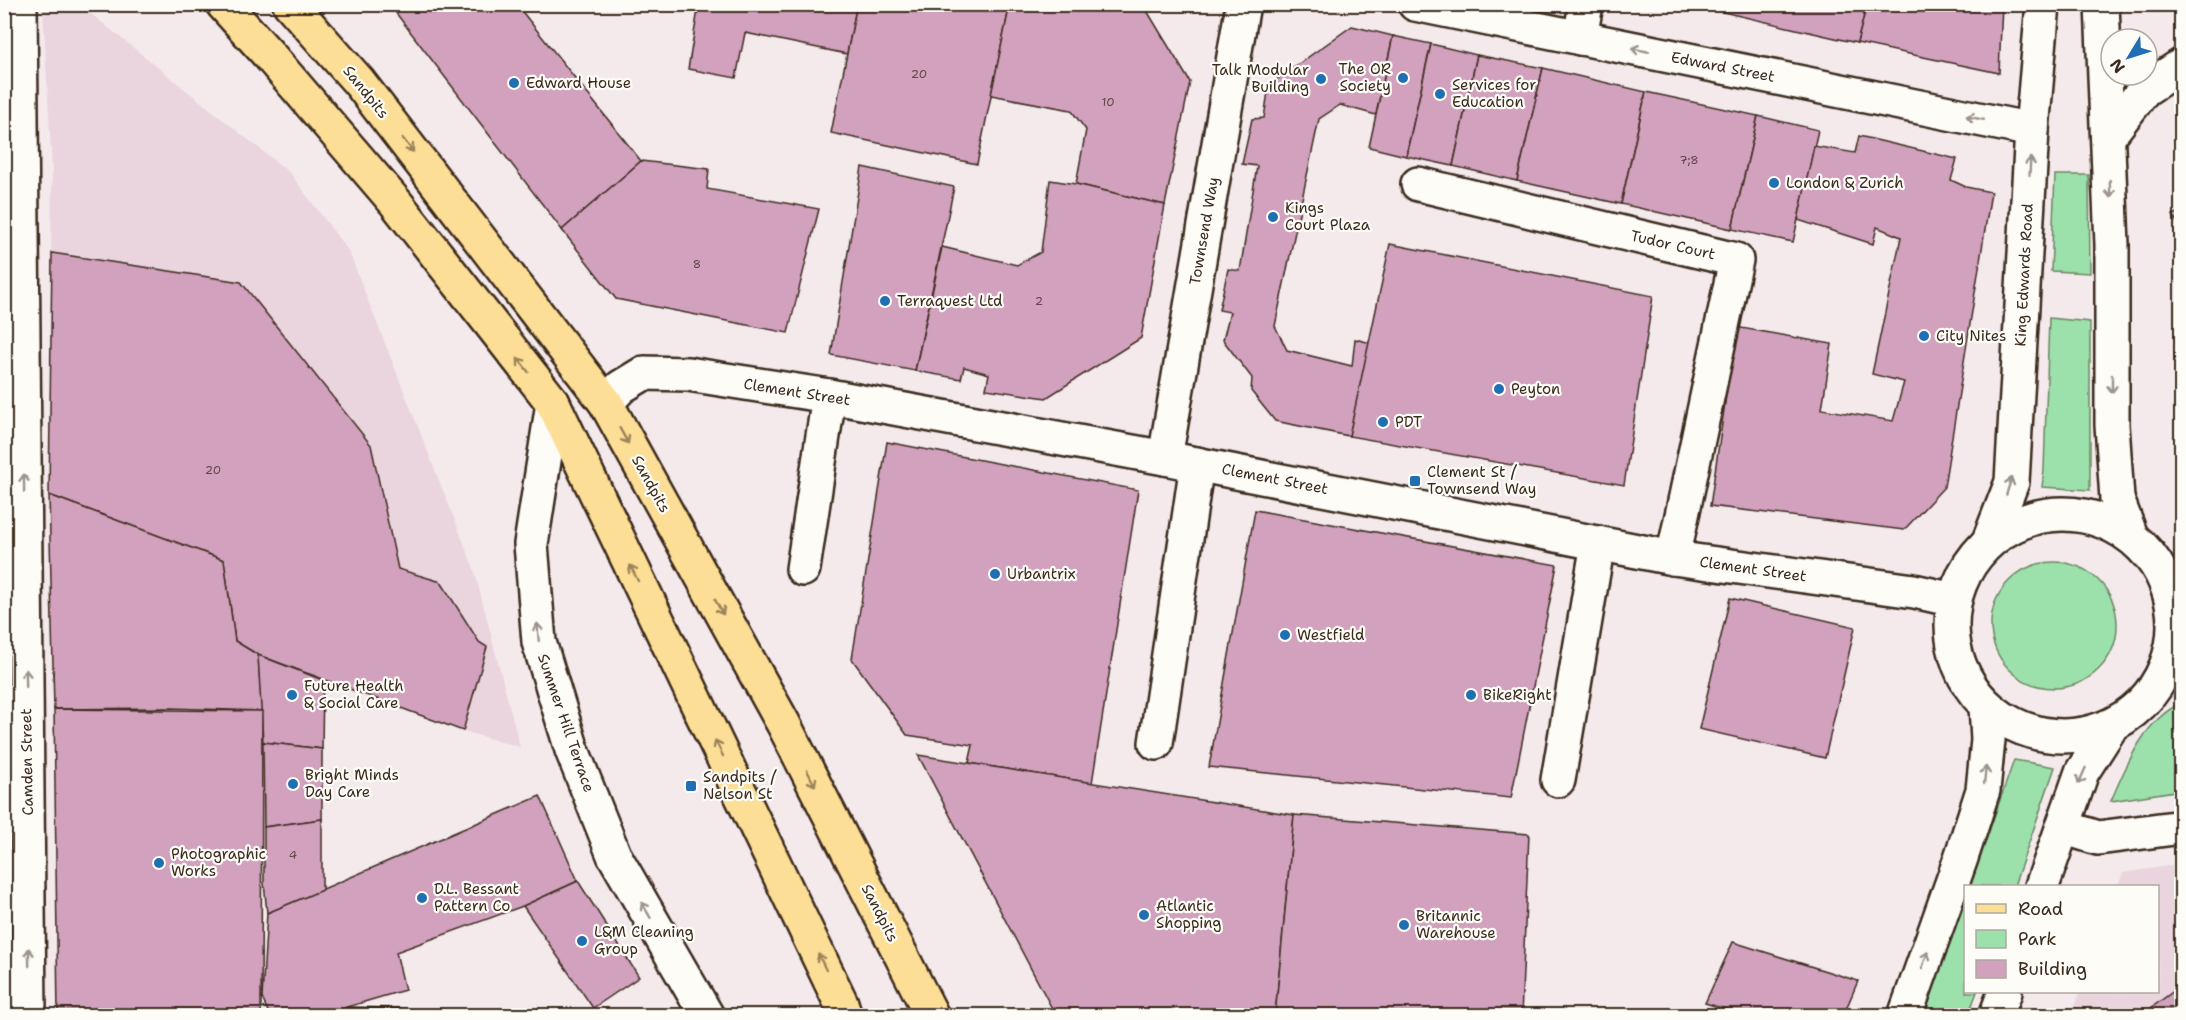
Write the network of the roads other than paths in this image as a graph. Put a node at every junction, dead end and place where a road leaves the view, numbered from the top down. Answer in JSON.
{"nodes":[{"id":1,"x":20,"y":4,"type":"edge"},
{"id":2,"x":223,"y":4,"type":"edge"},
{"id":3,"x":290,"y":4,"type":"edge"},
{"id":4,"x":311,"y":4,"type":"edge"},
{"id":5,"x":1243,"y":4,"type":"edge"},
{"id":6,"x":1415,"y":4,"type":"edge"},
{"id":7,"x":1586,"y":4,"type":"edge"},
{"id":8,"x":2043,"y":4,"type":"edge"},
{"id":9,"x":2102,"y":4,"type":"edge"},
{"id":10,"x":1580,"y":38,"type":"junction"},
{"id":11,"x":2181,"y":65,"type":"edge"},
{"id":12,"x":359,"y":82,"type":"junction"},
{"id":13,"x":2032,"y":130,"type":"junction"},
{"id":14,"x":2108,"y":137,"type":"junction"},
{"id":15,"x":1418,"y":184,"type":"dead end"},
{"id":16,"x":830,"y":396,"type":"junction"},
{"id":17,"x":553,"y":403,"type":"junction"},
{"id":18,"x":606,"y":403,"type":"junction"},
{"id":19,"x":1165,"y":458,"type":"junction"},
{"id":20,"x":1197,"y":464,"type":"junction"},
{"id":21,"x":2131,"y":536,"type":"junction"},
{"id":22,"x":1989,"y":541,"type":"junction"},
{"id":23,"x":1598,"y":543,"type":"junction"},
{"id":24,"x":1673,"y":558,"type":"junction"},
{"id":25,"x":803,"y":569,"type":"dead end"},
{"id":26,"x":2169,"y":573,"type":"edge"},
{"id":27,"x":1954,"y":600,"type":"junction"},
{"id":28,"x":2169,"y":682,"type":"edge"},
{"id":29,"x":1986,"y":706,"type":"junction"},
{"id":30,"x":15,"y":719,"type":"edge"},
{"id":31,"x":2112,"y":725,"type":"junction"},
{"id":32,"x":1156,"y":743,"type":"dead end"},
{"id":33,"x":1558,"y":780,"type":"dead end"},
{"id":34,"x":2063,"y":827,"type":"junction"},
{"id":35,"x":2181,"y":827,"type":"edge"},
{"id":36,"x":2042,"y":885,"type":"edge"},
{"id":37,"x":2005,"y":993,"type":"edge"},
{"id":38,"x":29,"y":1016,"type":"edge"},
{"id":39,"x":707,"y":1016,"type":"edge"},
{"id":40,"x":845,"y":1016,"type":"edge"},
{"id":41,"x":932,"y":1016,"type":"edge"},
{"id":42,"x":1905,"y":1016,"type":"edge"},
{"id":43,"x":1996,"y":1016,"type":"edge"}],
"edges":[{"from":30,"to":1,"type":"street","name":"Camden Street","one_way":true},
{"from":17,"to":2,"type":"main road","one_way":true},
{"from":3,"to":12,"type":"main road","name":"Sandpits"},
{"from":4,"to":12,"type":"main road"},
{"from":5,"to":19,"type":"street","name":"Townsend Way"},
{"from":6,"to":10,"type":"street","name":"Edward Street"},
{"from":7,"to":10,"type":"street"},
{"from":8,"to":13,"type":"street","name":"King Edwards Road"},
{"from":9,"to":14,"type":"street"},
{"from":13,"to":10,"type":"street","name":"Edward Street","one_way":true},
{"from":11,"to":14,"type":"street"},
{"from":12,"to":18,"type":"main road","name":"Sandpits","one_way":true},
{"from":22,"to":13,"type":"street","name":"King Edwards Road","one_way":true},
{"from":14,"to":21,"type":"street","one_way":true},
{"from":15,"to":24,"type":"street","name":"Tudor Court"},
{"from":16,"to":18,"type":"street","name":"Clement Street"},
{"from":16,"to":19,"type":"street","name":"Clement Street"},
{"from":16,"to":25,"type":"street"},
{"from":39,"to":17,"type":"street","name":"Summer Hill Terrace","one_way":true},
{"from":40,"to":17,"type":"main road","one_way":true},
{"from":18,"to":41,"type":"main road","name":"Sandpits","one_way":true},
{"from":19,"to":20,"type":"street","name":"Clement Street"},
{"from":20,"to":23,"type":"street","name":"Clement Street"},
{"from":20,"to":32,"type":"street"},
{"from":21,"to":22,"type":"street"},
{"from":21,"to":26,"type":"street"},
{"from":22,"to":27,"type":"street"},
{"from":23,"to":24,"type":"street","name":"Clement Street"},
{"from":23,"to":33,"type":"street"},
{"from":24,"to":27,"type":"street","name":"Clement Street"},
{"from":26,"to":28,"type":"street"},
{"from":27,"to":29,"type":"street"},
{"from":28,"to":31,"type":"street"},
{"from":29,"to":31,"type":"street"},
{"from":42,"to":29,"type":"street","one_way":true},
{"from":38,"to":30,"type":"street","name":"Camden Street","one_way":true},
{"from":31,"to":34,"type":"street","one_way":true},
{"from":34,"to":35,"type":"street"},
{"from":34,"to":36,"type":"street"},
{"from":37,"to":43,"type":"street"}]}
